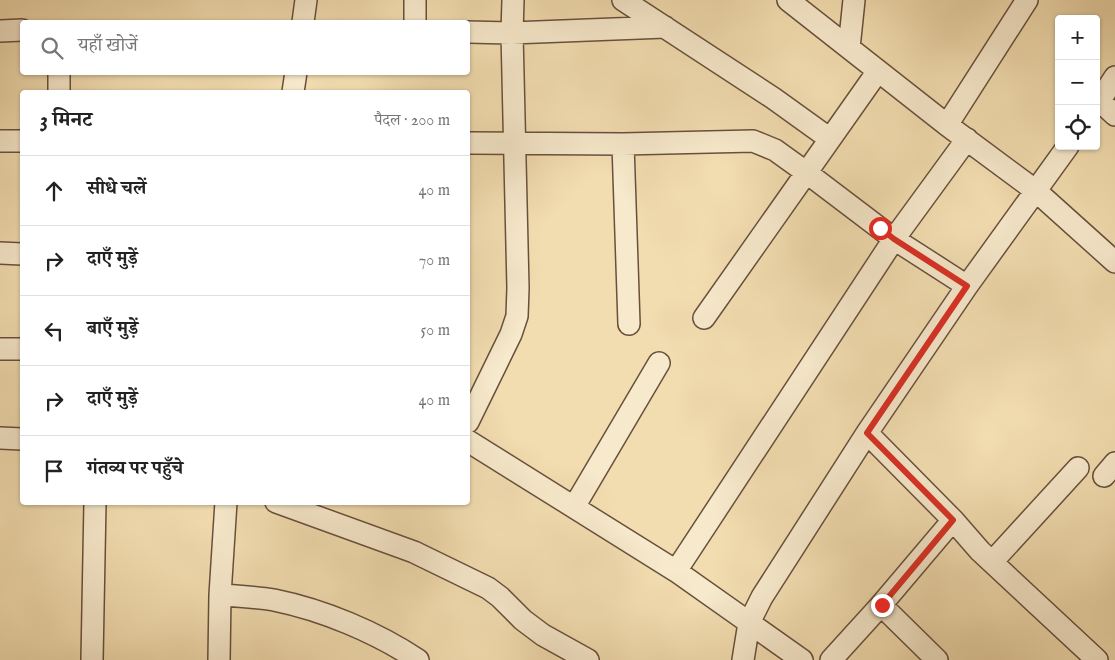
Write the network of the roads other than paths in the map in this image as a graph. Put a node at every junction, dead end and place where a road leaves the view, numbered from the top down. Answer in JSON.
{"nodes":[{"id":1,"x":306,"y":0,"type":"edge"},
{"id":2,"x":415,"y":0,"type":"edge"},
{"id":3,"x":513,"y":0,"type":"edge"},
{"id":4,"x":623,"y":0,"type":"edge"},
{"id":5,"x":854,"y":0,"type":"edge"},
{"id":6,"x":1027,"y":0,"type":"edge"},
{"id":7,"x":793,"y":2,"type":"edge"},
{"id":8,"x":303,"y":20,"type":"edge"},
{"id":9,"x":415,"y":20,"type":"edge"},
{"id":10,"x":664,"y":27,"type":"junction"},
{"id":11,"x":20,"y":30,"type":"edge"},
{"id":12,"x":0,"y":31,"type":"edge"},
{"id":13,"x":470,"y":32,"type":"edge"},
{"id":14,"x":512,"y":33,"type":"junction"},
{"id":15,"x":849,"y":48,"type":"junction"},
{"id":16,"x":878,"y":71,"type":"junction"},
{"id":17,"x":58,"y":75,"type":"edge"},
{"id":18,"x":296,"y":75,"type":"edge"},
{"id":19,"x":1115,"y":77,"type":"edge"},
{"id":20,"x":59,"y":90,"type":"edge"},
{"id":21,"x":293,"y":90,"type":"edge"},
{"id":22,"x":1104,"y":107,"type":"edge"},
{"id":23,"x":947,"y":125,"type":"junction"},
{"id":24,"x":830,"y":139,"type":"junction"},
{"id":25,"x":967,"y":139,"type":"junction"},
{"id":26,"x":20,"y":141,"type":"edge"},
{"id":27,"x":0,"y":142,"type":"edge"},
{"id":28,"x":470,"y":143,"type":"edge"},
{"id":29,"x":515,"y":144,"type":"junction"},
{"id":30,"x":623,"y":144,"type":"junction"},
{"id":31,"x":1065,"y":150,"type":"edge"},
{"id":32,"x":807,"y":173,"type":"junction"},
{"id":33,"x":1036,"y":191,"type":"junction"},
{"id":34,"x":894,"y":239,"type":"junction"},
{"id":35,"x":0,"y":253,"type":"edge"},
{"id":36,"x":20,"y":254,"type":"edge"},
{"id":37,"x":1115,"y":262,"type":"edge"},
{"id":38,"x":967,"y":286,"type":"junction"},
{"id":39,"x":704,"y":318,"type":"dead end"},
{"id":40,"x":628,"y":324,"type":"dead end"},
{"id":41,"x":0,"y":349,"type":"edge"},
{"id":42,"x":20,"y":349,"type":"edge"},
{"id":43,"x":659,"y":363,"type":"dead end"},
{"id":44,"x":470,"y":418,"type":"edge"},
{"id":45,"x":867,"y":433,"type":"junction"},
{"id":46,"x":0,"y":438,"type":"edge"},
{"id":47,"x":20,"y":439,"type":"edge"},
{"id":48,"x":470,"y":442,"type":"edge"},
{"id":49,"x":1078,"y":468,"type":"dead end"},
{"id":50,"x":95,"y":505,"type":"edge"},
{"id":51,"x":226,"y":505,"type":"edge"},
{"id":52,"x":284,"y":505,"type":"edge"},
{"id":53,"x":574,"y":507,"type":"junction"},
{"id":54,"x":953,"y":520,"type":"junction"},
{"id":55,"x":992,"y":562,"type":"junction"},
{"id":56,"x":676,"y":571,"type":"junction"},
{"id":57,"x":220,"y":595,"type":"junction"},
{"id":58,"x":882,"y":605,"type":"junction"},
{"id":59,"x":749,"y":623,"type":"junction"},
{"id":60,"x":92,"y":660,"type":"edge"},
{"id":61,"x":219,"y":660,"type":"edge"},
{"id":62,"x":418,"y":660,"type":"edge"},
{"id":63,"x":588,"y":660,"type":"edge"},
{"id":64,"x":743,"y":660,"type":"edge"},
{"id":65,"x":802,"y":660,"type":"edge"},
{"id":66,"x":831,"y":660,"type":"edge"},
{"id":67,"x":937,"y":660,"type":"edge"},
{"id":68,"x":1097,"y":660,"type":"edge"}],
"edges":[{"from":1,"to":8,"type":"street"},
{"from":2,"to":9,"type":"street"},
{"from":3,"to":14,"type":"street"},
{"from":4,"to":10,"type":"street"},
{"from":5,"to":15,"type":"street"},
{"from":6,"to":23,"type":"street"},
{"from":7,"to":15,"type":"street"},
{"from":10,"to":14,"type":"street"},
{"from":10,"to":24,"type":"street"},
{"from":11,"to":12,"type":"street"},
{"from":13,"to":14,"type":"street"},
{"from":14,"to":29,"type":"street"},
{"from":15,"to":16,"type":"street"},
{"from":16,"to":23,"type":"street"},
{"from":16,"to":24,"type":"street"},
{"from":17,"to":20,"type":"street"},
{"from":18,"to":21,"type":"street"},
{"from":19,"to":22,"type":"street"},
{"from":23,"to":25,"type":"street"},
{"from":24,"to":32,"type":"street"},
{"from":25,"to":33,"type":"street"},
{"from":25,"to":34,"type":"street"},
{"from":26,"to":27,"type":"street"},
{"from":28,"to":29,"type":"street"},
{"from":29,"to":30,"type":"street"},
{"from":29,"to":44,"type":"street"},
{"from":30,"to":32,"type":"street"},
{"from":30,"to":40,"type":"street"},
{"from":31,"to":33,"type":"street"},
{"from":32,"to":34,"type":"street"},
{"from":32,"to":39,"type":"street"},
{"from":33,"to":37,"type":"street"},
{"from":33,"to":38,"type":"street"},
{"from":34,"to":38,"type":"street"},
{"from":34,"to":56,"type":"street"},
{"from":35,"to":36,"type":"street"},
{"from":38,"to":45,"type":"street"},
{"from":41,"to":42,"type":"street"},
{"from":43,"to":53,"type":"street"},
{"from":45,"to":54,"type":"street"},
{"from":45,"to":59,"type":"street"},
{"from":46,"to":47,"type":"street"},
{"from":48,"to":53,"type":"street"},
{"from":49,"to":55,"type":"street"},
{"from":50,"to":60,"type":"street"},
{"from":51,"to":57,"type":"street"},
{"from":52,"to":63,"type":"street"},
{"from":53,"to":56,"type":"street"},
{"from":54,"to":55,"type":"street"},
{"from":54,"to":58,"type":"street"},
{"from":55,"to":68,"type":"street"},
{"from":56,"to":59,"type":"street"},
{"from":57,"to":61,"type":"street"},
{"from":57,"to":62,"type":"street"},
{"from":58,"to":66,"type":"street"},
{"from":58,"to":67,"type":"street"},
{"from":59,"to":64,"type":"street"},
{"from":59,"to":65,"type":"street"}]}
